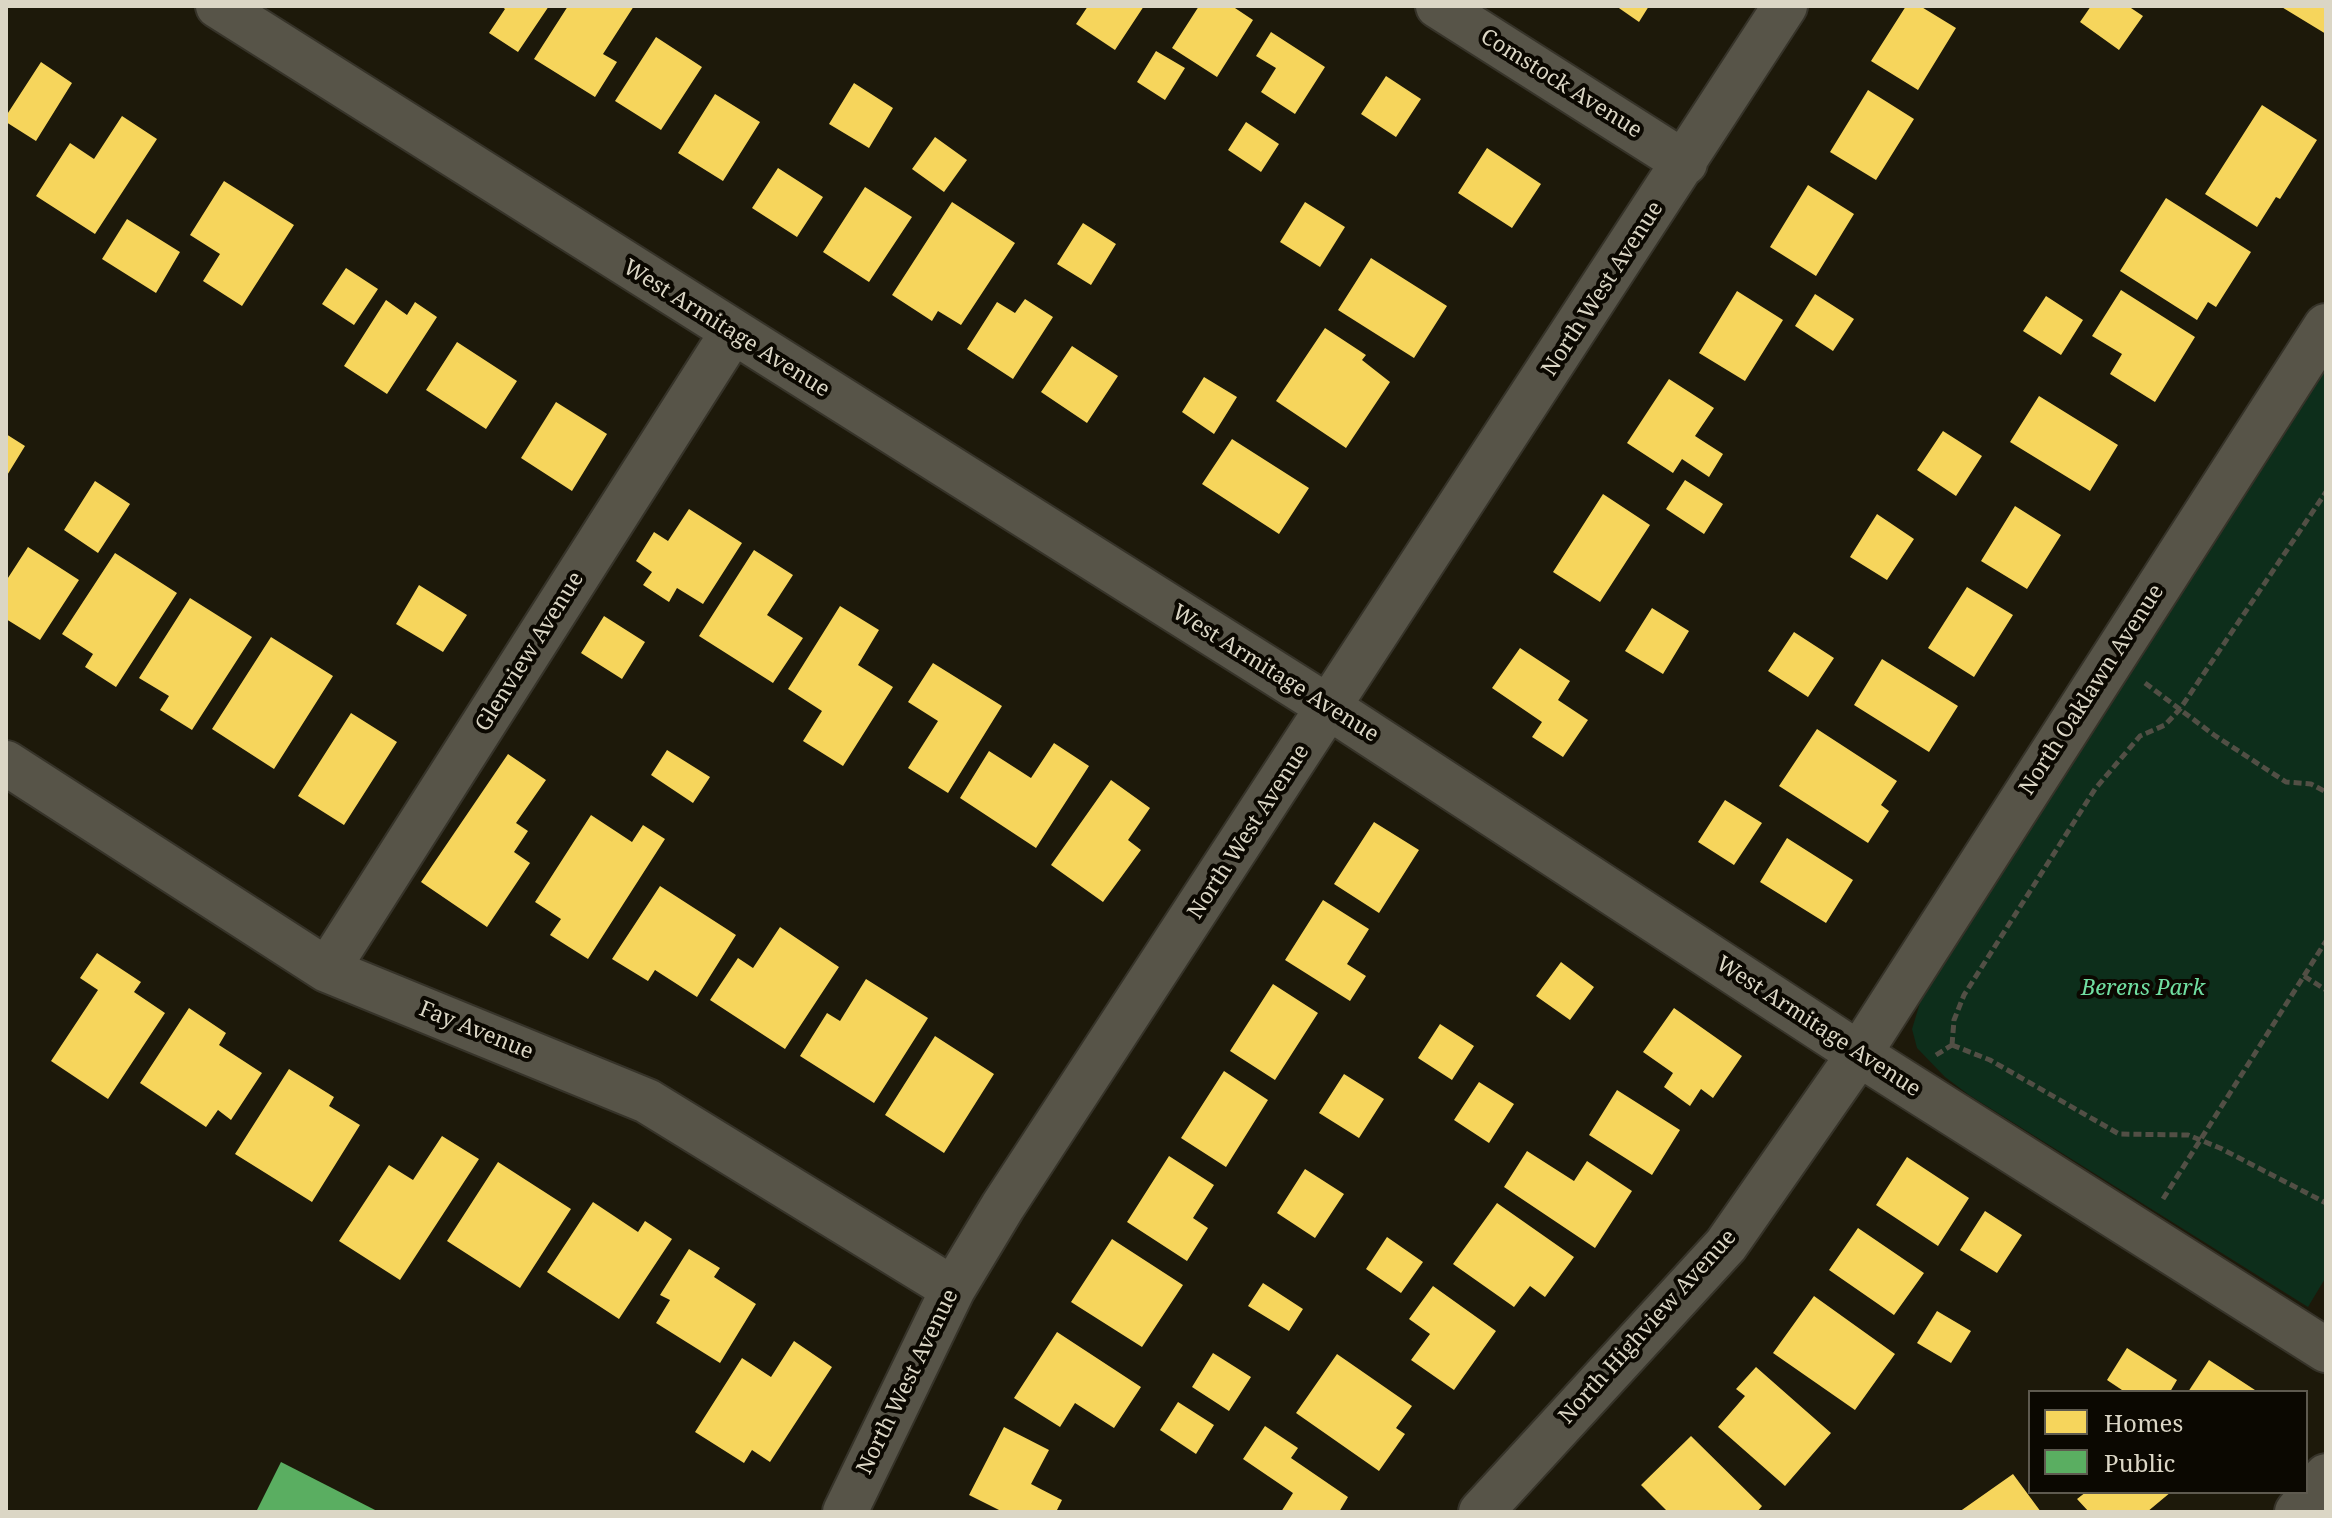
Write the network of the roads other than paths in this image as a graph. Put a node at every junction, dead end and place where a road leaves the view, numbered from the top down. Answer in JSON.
{"nodes":[{"id":1,"x":218,"y":6,"type":"edge"},
{"id":2,"x":1438,"y":6,"type":"edge"},
{"id":3,"x":1785,"y":6,"type":"edge"},
{"id":4,"x":1685,"y":163,"type":"junction"},
{"id":5,"x":2326,"y":326,"type":"edge"},
{"id":6,"x":732,"y":333,"type":"junction"},
{"id":7,"x":1330,"y":708,"type":"junction"},
{"id":8,"x":6,"y":763,"type":"edge"},
{"id":9,"x":327,"y":970,"type":"junction"},
{"id":10,"x":1859,"y":1054,"type":"junction"},
{"id":11,"x":953,"y":1289,"type":"junction"},
{"id":12,"x":2326,"y":1350,"type":"edge"},
{"id":13,"x":2326,"y":1476,"type":"edge"},
{"id":14,"x":845,"y":1512,"type":"edge"},
{"id":15,"x":1481,"y":1512,"type":"edge"},
{"id":16,"x":2297,"y":1512,"type":"edge"}],
"edges":[{"from":1,"to":6,"type":"street","name":"West Armitage Avenue"},
{"from":2,"to":4,"type":"street","name":"Comstock Avenue"},
{"from":3,"to":4,"type":"street","name":"North West Avenue"},
{"from":4,"to":7,"type":"street","name":"North West Avenue"},
{"from":5,"to":10,"type":"street","name":"North Oaklawn Avenue"},
{"from":6,"to":7,"type":"street","name":"West Armitage Avenue"},
{"from":6,"to":9,"type":"street","name":"Glenview Avenue"},
{"from":7,"to":10,"type":"street","name":"West Armitage Avenue"},
{"from":7,"to":11,"type":"street","name":"North West Avenue"},
{"from":8,"to":9,"type":"street","name":"Fay Avenue"},
{"from":9,"to":11,"type":"street","name":"Fay Avenue"},
{"from":10,"to":12,"type":"street","name":"West Armitage Avenue"},
{"from":10,"to":15,"type":"street","name":"North Highview Avenue"},
{"from":11,"to":14,"type":"street","name":"North West Avenue"},
{"from":13,"to":16,"type":"street"}]}
